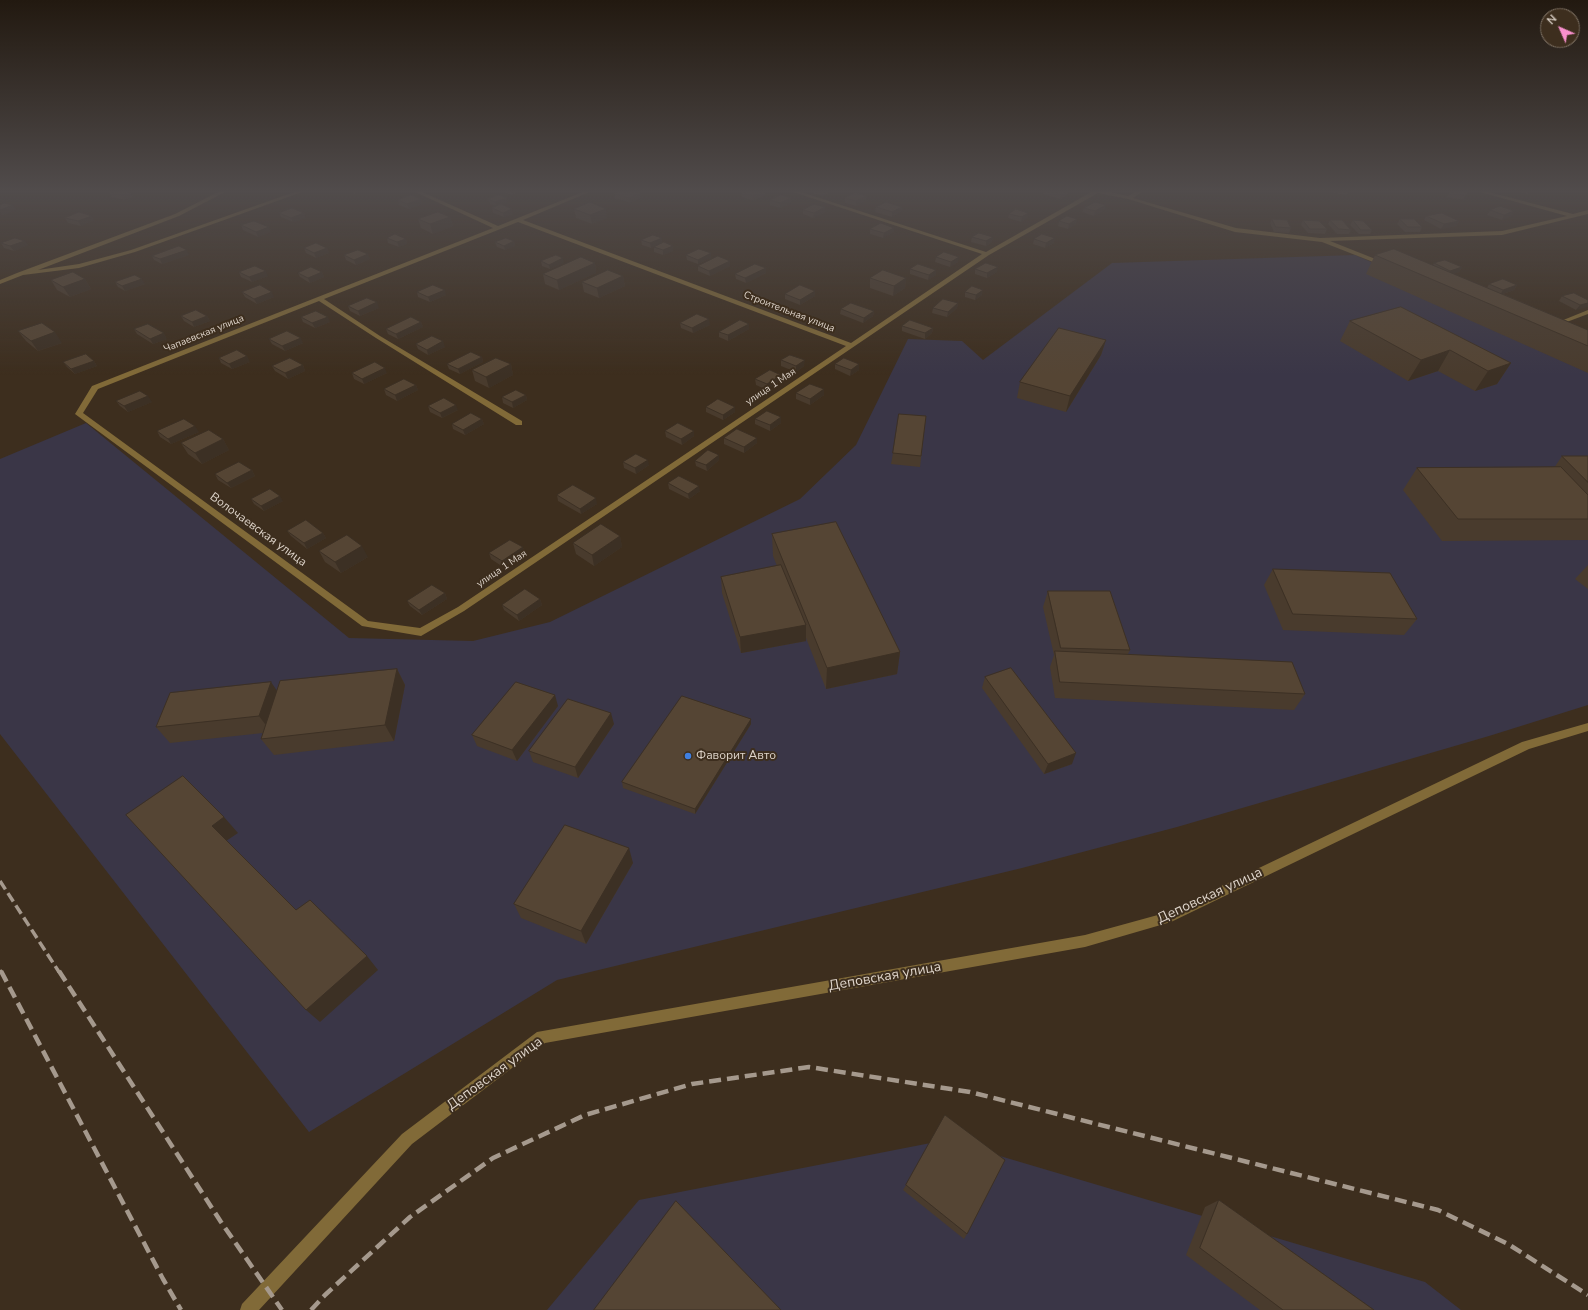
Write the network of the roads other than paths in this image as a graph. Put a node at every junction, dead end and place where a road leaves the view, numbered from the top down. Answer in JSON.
{"nodes":[{"id":1,"x":79,"y":252,"type":"edge"},
{"id":2,"x":130,"y":252,"type":"edge"},
{"id":3,"x":437,"y":252,"type":"edge"},
{"id":4,"x":603,"y":252,"type":"edge"},
{"id":5,"x":981,"y":252,"type":"edge"},
{"id":6,"x":990,"y":252,"type":"edge"},
{"id":7,"x":1352,"y":252,"type":"edge"},
{"id":8,"x":987,"y":254,"type":"junction"},
{"id":9,"x":1393,"y":268,"type":"edge"},
{"id":10,"x":19,"y":274,"type":"junction"},
{"id":11,"x":0,"y":282,"type":"edge"},
{"id":12,"x":320,"y":299,"type":"junction"},
{"id":13,"x":1588,"y":312,"type":"edge"},
{"id":14,"x":1560,"y":333,"type":"edge"},
{"id":15,"x":850,"y":345,"type":"junction"},
{"id":16,"x":95,"y":388,"type":"joint"},
{"id":17,"x":519,"y":423,"type":"dead end"},
{"id":18,"x":461,"y":609,"type":"joint"},
{"id":19,"x":1588,"y":726,"type":"edge"},
{"id":20,"x":248,"y":1310,"type":"edge"}],
"edges":[{"from":1,"to":10,"type":"street"},
{"from":2,"to":10,"type":"street"},
{"from":3,"to":12,"type":"street","name":"Чапаевская улица"},
{"from":4,"to":15,"type":"street","name":"Строительная улица"},
{"from":5,"to":8,"type":"street"},
{"from":6,"to":8,"type":"street","name":"улица 1 Мая"},
{"from":7,"to":9,"type":"street"},
{"from":8,"to":15,"type":"street","name":"улица 1 Мая"},
{"from":10,"to":11,"type":"street"},
{"from":12,"to":16,"type":"street","name":"Чапаевская улица"},
{"from":12,"to":17,"type":"street"},
{"from":13,"to":14,"type":"street"},
{"from":15,"to":18,"type":"street","name":"улица 1 Мая"},
{"from":16,"to":18,"type":"street","name":"Волочаевская улица"},
{"from":19,"to":20,"type":"street","name":"Деповская улица"}]}
